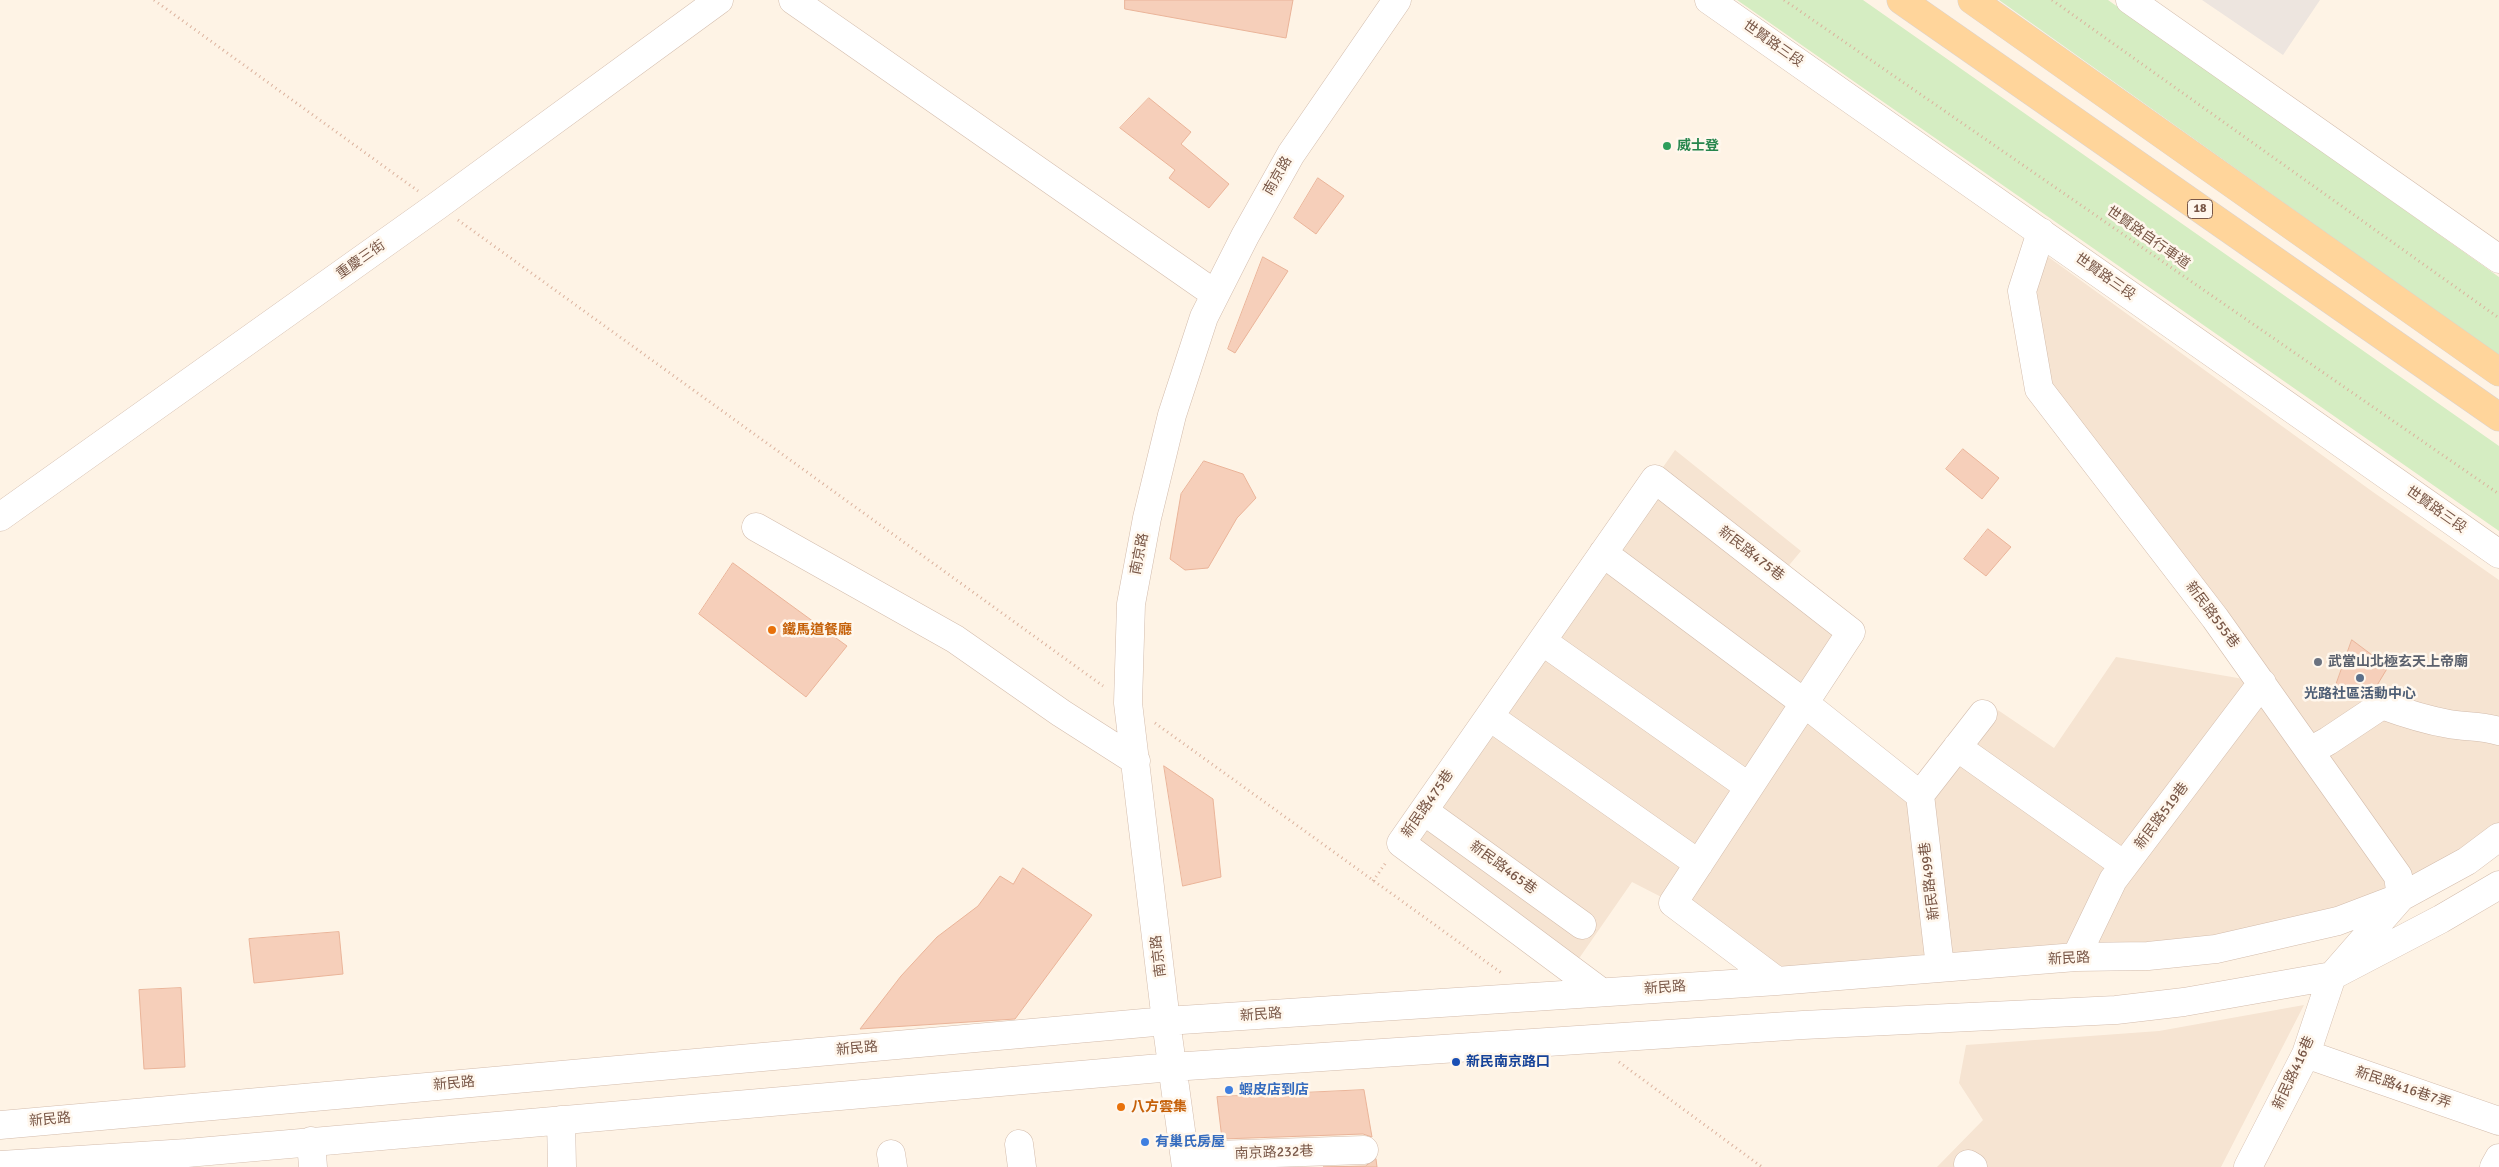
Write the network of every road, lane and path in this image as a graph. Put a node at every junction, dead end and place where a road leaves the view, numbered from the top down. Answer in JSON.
{"nodes":[{"id":1,"x":154,"y":0,"type":"edge"},
{"id":2,"x":719,"y":0,"type":"edge"},
{"id":3,"x":793,"y":0,"type":"edge"},
{"id":4,"x":1396,"y":0,"type":"edge"},
{"id":5,"x":1709,"y":0,"type":"edge"},
{"id":6,"x":1784,"y":0,"type":"edge"},
{"id":7,"x":1901,"y":0,"type":"edge"},
{"id":8,"x":1972,"y":0,"type":"edge"},
{"id":9,"x":2052,"y":0,"type":"edge"},
{"id":10,"x":2130,"y":0,"type":"edge"},
{"id":11,"x":438,"y":206,"type":"junction"},
{"id":12,"x":2041,"y":232,"type":"junction"},
{"id":13,"x":2499,"y":259,"type":"edge"},
{"id":14,"x":1215,"y":294,"type":"junction"},
{"id":15,"x":2499,"y":318,"type":"edge"},
{"id":16,"x":2499,"y":372,"type":"edge"},
{"id":17,"x":2499,"y":417,"type":"edge"},
{"id":18,"x":2499,"y":494,"type":"edge"},
{"id":19,"x":0,"y":517,"type":"edge"},
{"id":20,"x":756,"y":528,"type":"dead end"},
{"id":21,"x":1603,"y":553,"type":"junction"},
{"id":22,"x":2499,"y":554,"type":"edge"},
{"id":23,"x":1542,"y":641,"type":"junction"},
{"id":24,"x":2262,"y":683,"type":"junction"},
{"id":25,"x":1803,"y":702,"type":"junction"},
{"id":26,"x":1128,"y":703,"type":"junction"},
{"id":27,"x":1982,"y":714,"type":"dead end"},
{"id":28,"x":1490,"y":717,"type":"junction"},
{"id":29,"x":2499,"y":731,"type":"edge"},
{"id":30,"x":1957,"y":747,"type":"junction"},
{"id":31,"x":2310,"y":751,"type":"junction"},
{"id":32,"x":1136,"y":761,"type":"junction"},
{"id":33,"x":1749,"y":787,"type":"junction"},
{"id":34,"x":1920,"y":795,"type":"junction"},
{"id":35,"x":1424,"y":811,"type":"junction"},
{"id":36,"x":2499,"y":837,"type":"edge"},
{"id":37,"x":1699,"y":864,"type":"junction"},
{"id":38,"x":2124,"y":865,"type":"junction"},
{"id":39,"x":2499,"y":885,"type":"edge"},
{"id":40,"x":2400,"y":897,"type":"junction"},
{"id":41,"x":1582,"y":925,"type":"dead end"},
{"id":42,"x":2076,"y":957,"type":"junction"},
{"id":43,"x":1940,"y":967,"type":"junction"},
{"id":44,"x":2332,"y":976,"type":"junction"},
{"id":45,"x":1776,"y":981,"type":"junction"},
{"id":46,"x":1600,"y":992,"type":"junction"},
{"id":47,"x":1533,"y":997,"type":"junction"},
{"id":48,"x":1166,"y":1021,"type":"junction"},
{"id":49,"x":1590,"y":1040,"type":"junction"},
{"id":50,"x":2306,"y":1054,"type":"junction"},
{"id":51,"x":1172,"y":1067,"type":"junction"},
{"id":52,"x":561,"y":1120,"type":"junction"},
{"id":53,"x":2499,"y":1121,"type":"edge"},
{"id":54,"x":0,"y":1125,"type":"edge"},
{"id":55,"x":1364,"y":1150,"type":"dead end"},
{"id":56,"x":312,"y":1154,"type":"edge"},
{"id":57,"x":2499,"y":1158,"type":"edge"},
{"id":58,"x":187,"y":1160,"type":"edge"},
{"id":59,"x":1185,"y":1161,"type":"edge"},
{"id":60,"x":0,"y":1165,"type":"edge"},
{"id":61,"x":562,"y":1167,"type":"edge"},
{"id":62,"x":1762,"y":1167,"type":"edge"},
{"id":63,"x":2248,"y":1167,"type":"edge"},
{"id":64,"x":2494,"y":1167,"type":"edge"}],
"edges":[{"from":1,"to":11,"type":"path"},
{"from":2,"to":11,"type":"street","name":"重慶三街"},
{"from":3,"to":14,"type":"street"},
{"from":4,"to":14,"type":"street","name":"南京路"},
{"from":5,"to":12,"type":"street","name":"世賢路三段"},
{"from":6,"to":18,"type":"path","name":"世賢路自行車道"},
{"from":7,"to":17,"type":"main road","number":"18"},
{"from":8,"to":16,"type":"main road"},
{"from":9,"to":15,"type":"path"},
{"from":10,"to":13,"type":"street"},
{"from":11,"to":19,"type":"street","name":"重慶三街"},
{"from":11,"to":26,"type":"path"},
{"from":12,"to":22,"type":"street","name":"世賢路三段"},
{"from":12,"to":24,"type":"street","name":"新民路555巷"},
{"from":14,"to":26,"type":"street","name":"南京路"},
{"from":20,"to":32,"type":"street"},
{"from":21,"to":23,"type":"street","name":"新民路475巷"},
{"from":21,"to":25,"type":"street"},
{"from":21,"to":25,"type":"street","name":"新民路475巷"},
{"from":23,"to":28,"type":"street","name":"新民路475巷"},
{"from":23,"to":33,"type":"street"},
{"from":24,"to":31,"type":"street","name":"新民路555巷"},
{"from":24,"to":38,"type":"street","name":"新民路519巷"},
{"from":25,"to":33,"type":"street","name":"新民路475巷"},
{"from":25,"to":34,"type":"street"},
{"from":26,"to":32,"type":"street","name":"南京路"},
{"from":26,"to":47,"type":"path"},
{"from":27,"to":30,"type":"street"},
{"from":28,"to":35,"type":"street","name":"新民路475巷"},
{"from":28,"to":37,"type":"street"},
{"from":29,"to":31,"type":"street"},
{"from":30,"to":34,"type":"street"},
{"from":30,"to":38,"type":"street"},
{"from":31,"to":40,"type":"street","name":"新民路555巷"},
{"from":32,"to":48,"type":"street","name":"南京路"},
{"from":33,"to":37,"type":"street","name":"新民路475巷"},
{"from":34,"to":43,"type":"street","name":"新民路499巷"},
{"from":35,"to":41,"type":"street","name":"新民路465巷"},
{"from":35,"to":46,"type":"street","name":"新民路475巷"},
{"from":36,"to":40,"type":"street","name":"新民路"},
{"from":37,"to":45,"type":"street","name":"新民路475巷"},
{"from":38,"to":42,"type":"street","name":"新民路519巷"},
{"from":39,"to":44,"type":"street"},
{"from":40,"to":42,"type":"street","name":"新民路"},
{"from":40,"to":44,"type":"street"},
{"from":42,"to":43,"type":"street","name":"新民路"},
{"from":43,"to":45,"type":"street","name":"新民路"},
{"from":44,"to":49,"type":"street"},
{"from":44,"to":50,"type":"street","name":"新民路416巷"},
{"from":45,"to":46,"type":"street","name":"新民路"},
{"from":46,"to":47,"type":"street","name":"新民路"},
{"from":47,"to":48,"type":"street","name":"新民路"},
{"from":48,"to":51,"type":"street","name":"南京路"},
{"from":48,"to":54,"type":"street","name":"新民路"},
{"from":49,"to":51,"type":"street"},
{"from":49,"to":62,"type":"path"},
{"from":50,"to":53,"type":"street","name":"新民路416巷7弄"},
{"from":50,"to":63,"type":"street","name":"新民路416巷"},
{"from":51,"to":52,"type":"street"},
{"from":51,"to":59,"type":"street","name":"南京路"},
{"from":52,"to":56,"type":"street"},
{"from":52,"to":61,"type":"street"},
{"from":55,"to":59,"type":"street","name":"南京路232巷"},
{"from":56,"to":58,"type":"street"},
{"from":57,"to":64,"type":"street"},
{"from":58,"to":60,"type":"street"}]}
